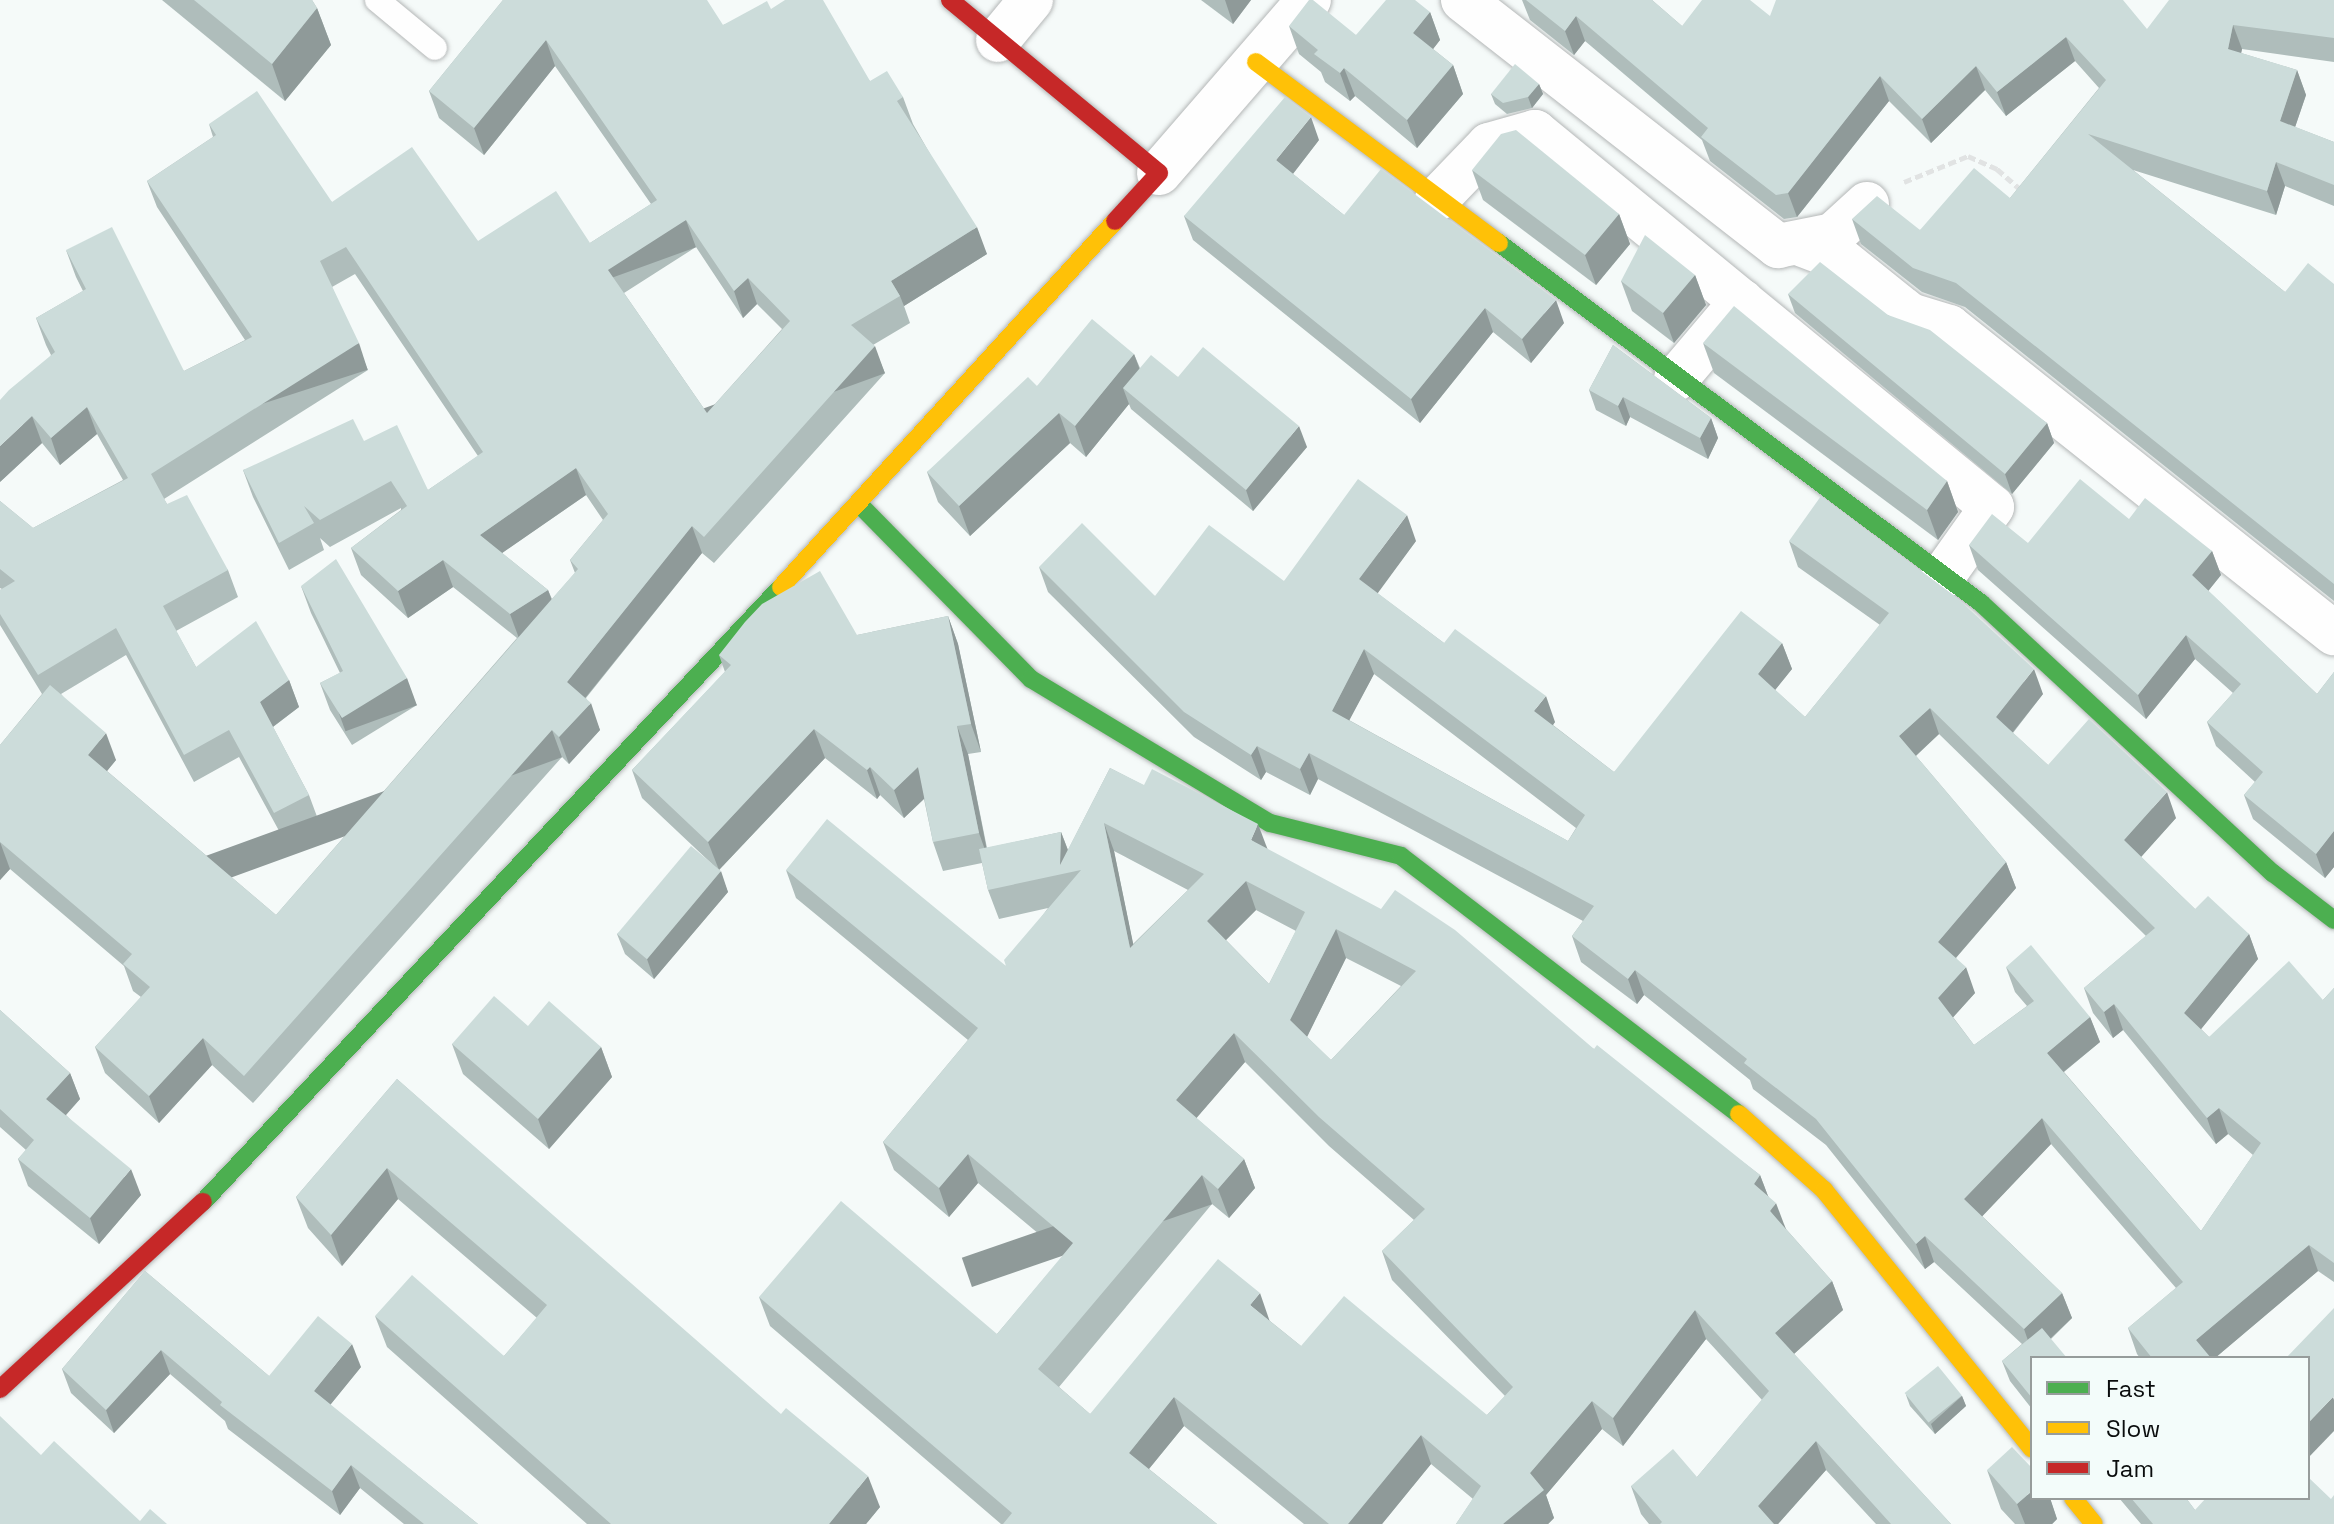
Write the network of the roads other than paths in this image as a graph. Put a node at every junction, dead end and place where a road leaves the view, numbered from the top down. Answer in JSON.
{"nodes":[{"id":1,"x":377,"y":0,"type":"edge"},
{"id":2,"x":950,"y":0,"type":"edge"},
{"id":3,"x":1031,"y":0,"type":"edge"},
{"id":4,"x":1309,"y":0,"type":"edge"},
{"id":5,"x":1463,"y":0,"type":"edge"},
{"id":6,"x":998,"y":40,"type":"junction"},
{"id":7,"x":435,"y":48,"type":"dead end"},
{"id":8,"x":1256,"y":62,"type":"junction"},
{"id":9,"x":1159,"y":173,"type":"junction"},
{"id":10,"x":1437,"y":199,"type":"junction"},
{"id":11,"x":1867,"y":204,"type":"edge"},
{"id":12,"x":1803,"y":245,"type":"junction"},
{"id":13,"x":1742,"y":301,"type":"junction"},
{"id":14,"x":1676,"y":379,"type":"junction"},
{"id":15,"x":860,"y":505,"type":"junction"},
{"id":16,"x":1943,"y":576,"type":"junction"},
{"id":17,"x":2334,"y":633,"type":"edge"},
{"id":18,"x":2334,"y":920,"type":"edge"},
{"id":19,"x":0,"y":1389,"type":"edge"},
{"id":20,"x":2030,"y":1447,"type":"edge"},
{"id":21,"x":2075,"y":1500,"type":"edge"},
{"id":22,"x":2094,"y":1524,"type":"edge"}],
"edges":[{"from":1,"to":7,"type":"lane"},
{"from":2,"to":6,"type":"street"},
{"from":3,"to":6,"type":"street"},
{"from":4,"to":8,"type":"street"},
{"from":5,"to":12,"type":"street"},
{"from":6,"to":9,"type":"street"},
{"from":8,"to":9,"type":"street"},
{"from":8,"to":10,"type":"street"},
{"from":9,"to":15,"type":"street"},
{"from":10,"to":13,"type":"street"},
{"from":10,"to":14,"type":"street"},
{"from":11,"to":12,"type":"street"},
{"from":12,"to":17,"type":"street"},
{"from":13,"to":14,"type":"street"},
{"from":13,"to":16,"type":"street"},
{"from":14,"to":16,"type":"street"},
{"from":15,"to":19,"type":"street"},
{"from":15,"to":20,"type":"street"},
{"from":16,"to":18,"type":"street"},
{"from":21,"to":22,"type":"street"}]}
